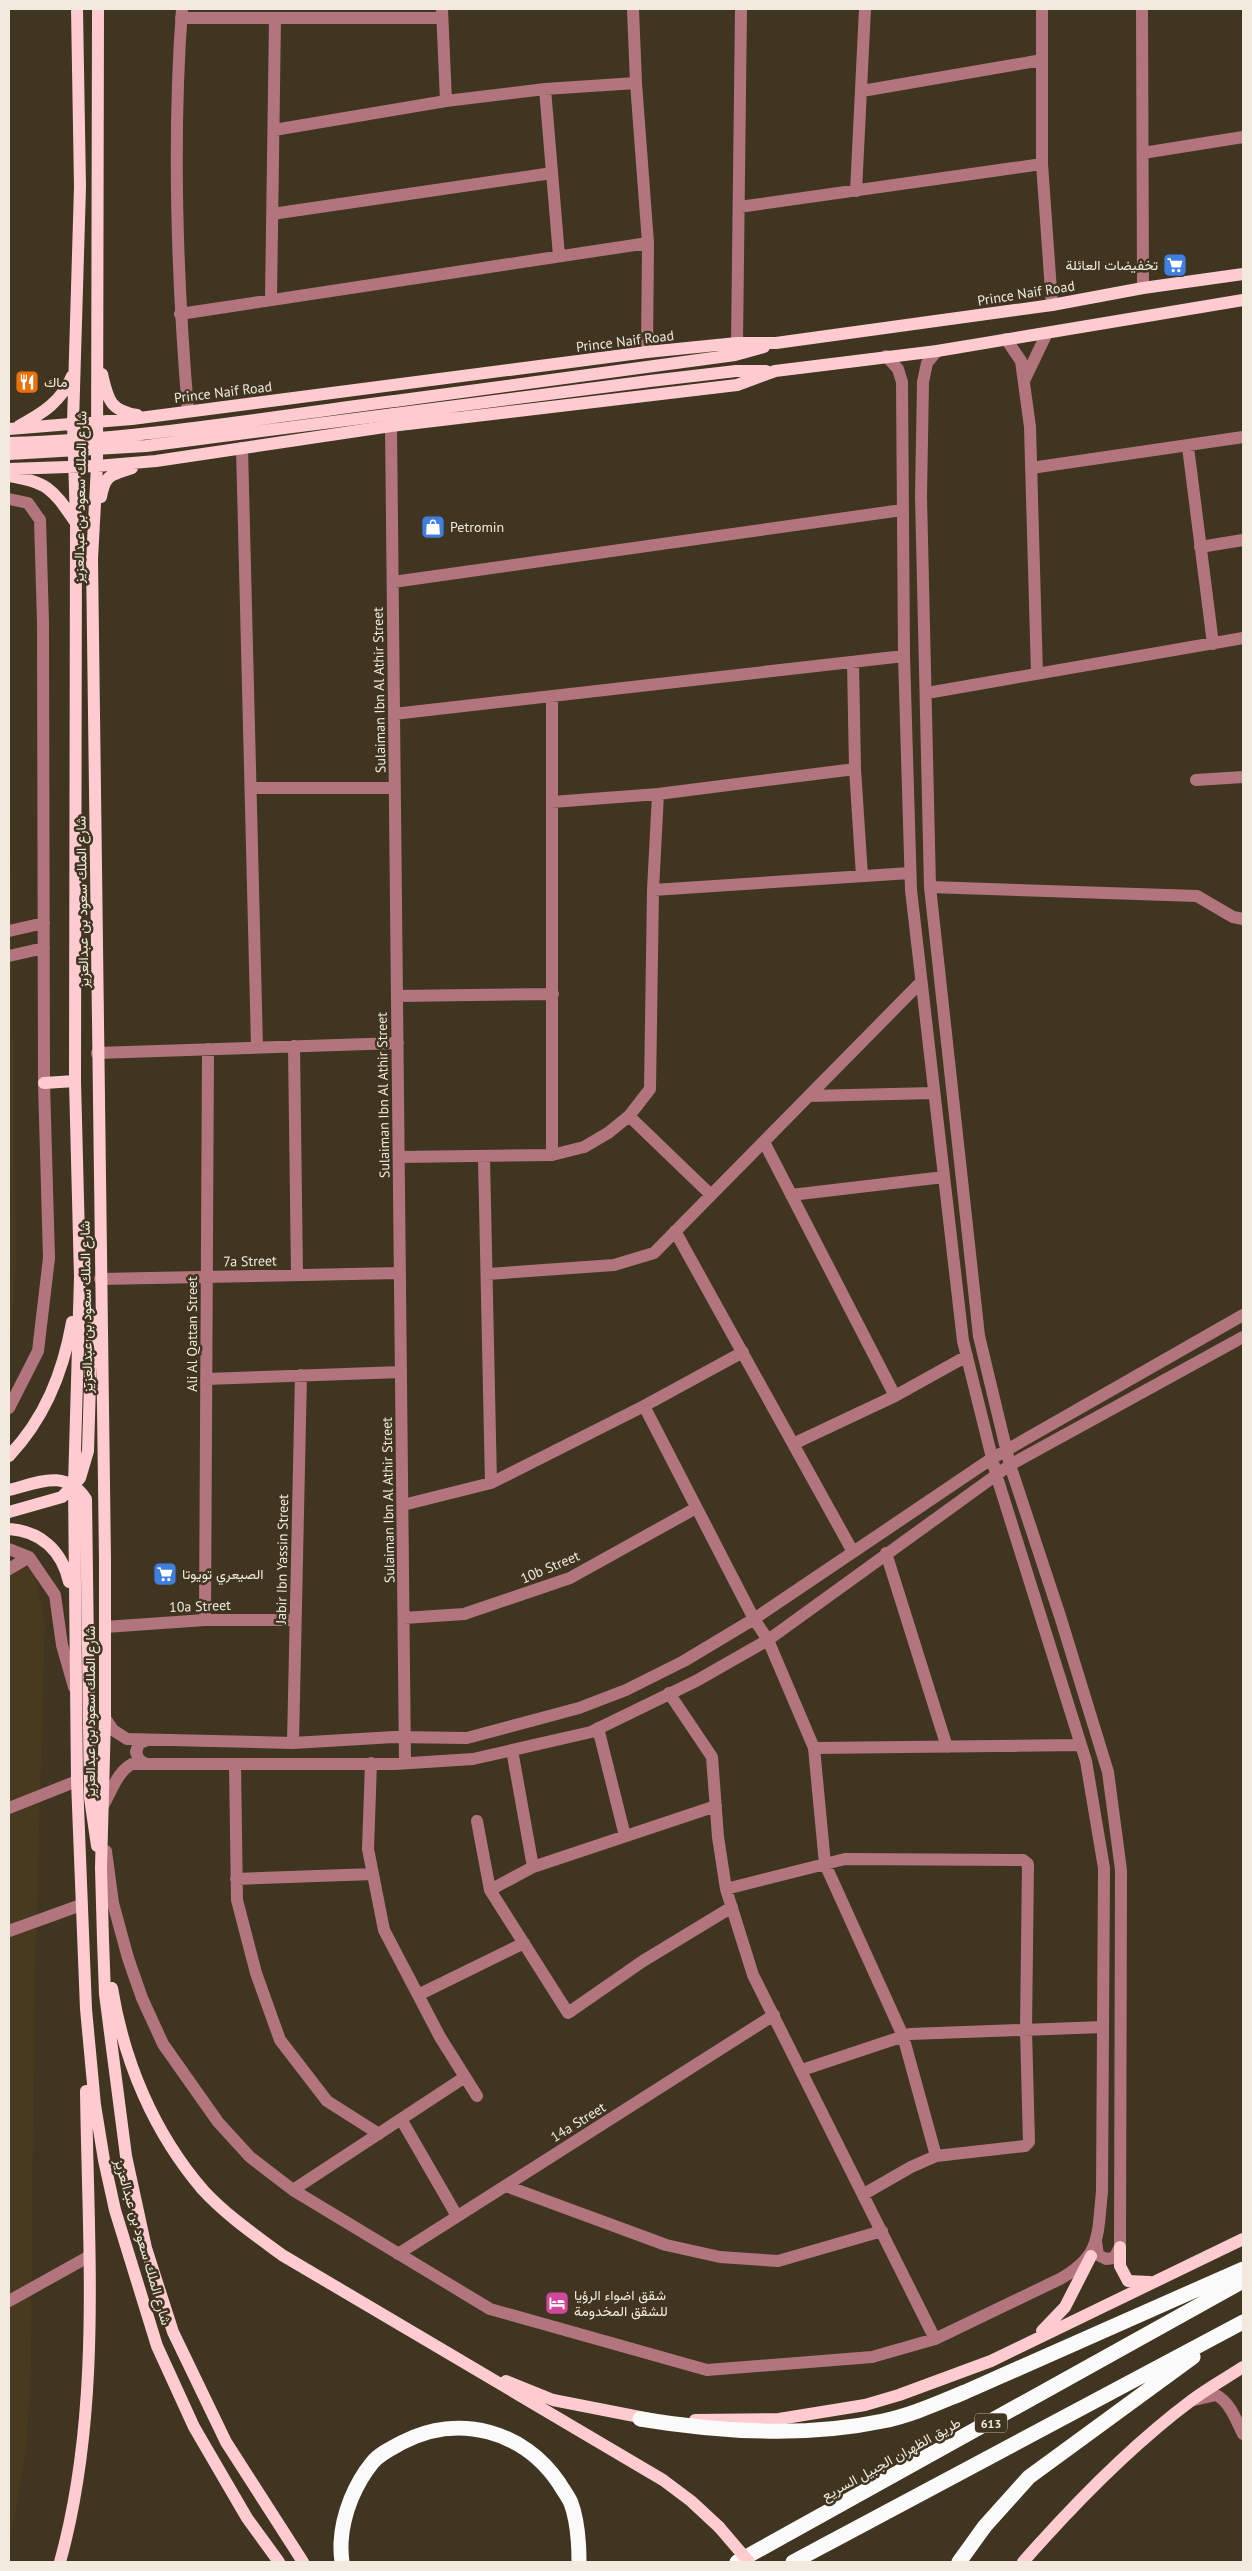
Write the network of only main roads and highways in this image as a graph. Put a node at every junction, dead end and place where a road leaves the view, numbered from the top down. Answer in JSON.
{"nodes":[{"id":1,"x":77,"y":9,"type":"edge"},
{"id":2,"x":98,"y":9,"type":"edge"},
{"id":3,"x":1243,"y":274,"type":"edge"},
{"id":4,"x":1243,"y":300,"type":"edge"},
{"id":5,"x":776,"y":343,"type":"junction"},
{"id":6,"x":97,"y":356,"type":"junction"},
{"id":7,"x":75,"y":369,"type":"junction"},
{"id":8,"x":149,"y":417,"type":"junction"},
{"id":9,"x":392,"y":420,"type":"junction"},
{"id":10,"x":73,"y":423,"type":"junction"},
{"id":11,"x":97,"y":423,"type":"junction"},
{"id":12,"x":11,"y":429,"type":"edge"},
{"id":13,"x":9,"y":442,"type":"edge"},
{"id":14,"x":9,"y":454,"type":"edge"},
{"id":15,"x":156,"y":461,"type":"junction"},
{"id":16,"x":74,"y":466,"type":"junction"},
{"id":17,"x":98,"y":466,"type":"junction"},
{"id":18,"x":9,"y":469,"type":"edge"},
{"id":19,"x":9,"y":476,"type":"edge"},
{"id":20,"x":76,"y":523,"type":"junction"},
{"id":21,"x":92,"y":559,"type":"junction"},
{"id":22,"x":75,"y":1081,"type":"junction"},
{"id":23,"x":44,"y":1083,"type":"road end"},
{"id":24,"x":80,"y":1277,"type":"junction"},
{"id":25,"x":100,"y":1279,"type":"junction"},
{"id":26,"x":9,"y":1456,"type":"edge"},
{"id":27,"x":74,"y":1486,"type":"junction"},
{"id":28,"x":9,"y":1490,"type":"edge"},
{"id":29,"x":9,"y":1512,"type":"edge"},
{"id":30,"x":9,"y":1529,"type":"edge"},
{"id":31,"x":74,"y":1605,"type":"junction"},
{"id":32,"x":101,"y":1868,"type":"junction"},
{"id":33,"x":103,"y":1915,"type":"junction"},
{"id":34,"x":86,"y":2009,"type":"junction"},
{"id":35,"x":1243,"y":2239,"type":"edge"},
{"id":36,"x":1120,"y":2247,"type":"road end"},
{"id":37,"x":1091,"y":2256,"type":"road end"},
{"id":38,"x":1243,"y":2269,"type":"edge"},
{"id":39,"x":1243,"y":2281,"type":"edge"},
{"id":40,"x":1155,"y":2282,"type":"junction"},
{"id":41,"x":396,"y":2322,"type":"junction"},
{"id":42,"x":1239,"y":2325,"type":"edge"},
{"id":43,"x":1028,"y":2343,"type":"junction"},
{"id":44,"x":1243,"y":2367,"type":"edge"},
{"id":45,"x":640,"y":2419,"type":"junction"},
{"id":46,"x":60,"y":2562,"type":"edge"},
{"id":47,"x":279,"y":2562,"type":"edge"},
{"id":48,"x":304,"y":2562,"type":"edge"},
{"id":49,"x":342,"y":2562,"type":"edge"},
{"id":50,"x":579,"y":2562,"type":"edge"},
{"id":51,"x":737,"y":2562,"type":"edge"},
{"id":52,"x":749,"y":2562,"type":"edge"},
{"id":53,"x":793,"y":2562,"type":"edge"},
{"id":54,"x":959,"y":2562,"type":"edge"},
{"id":55,"x":1023,"y":2562,"type":"edge"}],
"edges":[{"from":1,"to":7,"type":"main road","name":"شارع الملك سعود بن عبدالعزيز"},
{"from":2,"to":6,"type":"main road","name":"شارع الملك سعود بن عبدالعزيز"},
{"from":3,"to":5,"type":"main road","name":"Prince Naif Road"},
{"from":4,"to":9,"type":"main road"},
{"from":5,"to":8,"type":"main road","name":"Prince Naif Road"},
{"from":5,"to":13,"type":"main road","bridge":true},
{"from":6,"to":8,"type":"main road"},
{"from":6,"to":11,"type":"main road","name":"شارع الملك سعود بن عبدالعزيز"},
{"from":7,"to":10,"type":"main road","name":"شارع الملك سعود بن عبدالعزيز"},
{"from":7,"to":12,"type":"main road"},
{"from":8,"to":11,"type":"main road","name":"Prince Naif Road"},
{"from":9,"to":14,"type":"main road","bridge":true},
{"from":9,"to":15,"type":"main road"},
{"from":10,"to":11,"type":"main road","name":"Prince Naif Road"},
{"from":10,"to":12,"type":"main road","name":"Prince Naif Road"},
{"from":10,"to":16,"type":"main road","name":"شارع الملك سعود بن عبدالعزيز"},
{"from":11,"to":17,"type":"main road","name":"شارع الملك سعود بن عبدالعزيز"},
{"from":15,"to":17,"type":"main road"},
{"from":15,"to":21,"type":"main road"},
{"from":16,"to":17,"type":"main road"},
{"from":16,"to":18,"type":"main road"},
{"from":16,"to":20,"type":"main road","name":"شارع الملك سعود بن عبدالعزيز"},
{"from":17,"to":21,"type":"main road","name":"شارع الملك سعود بن عبدالعزيز"},
{"from":19,"to":20,"type":"main road"},
{"from":20,"to":22,"type":"main road","name":"شارع الملك سعود بن عبدالعزيز"},
{"from":21,"to":25,"type":"main road","name":"شارع الملك سعود بن عبدالعزيز"},
{"from":22,"to":23,"type":"main road"},
{"from":22,"to":24,"type":"main road","name":"شارع الملك سعود بن عبدالعزيز"},
{"from":24,"to":26,"type":"main road"},
{"from":24,"to":27,"type":"main road","name":"شارع الملك سعود بن عبدالعزيز"},
{"from":25,"to":27,"type":"main road"},
{"from":25,"to":32,"type":"main road","name":"شارع الملك سعود بن عبدالعزيز"},
{"from":27,"to":28,"type":"main road"},
{"from":27,"to":29,"type":"main road"},
{"from":27,"to":31,"type":"main road","name":"شارع الملك سعود بن عبدالعزيز"},
{"from":27,"to":32,"type":"main road"},
{"from":30,"to":31,"type":"main road"},
{"from":31,"to":34,"type":"main road","name":"شارع الملك سعود بن عبدالعزيز"},
{"from":32,"to":33,"type":"main road","name":"شارع الملك سعود بن عبدالعزيز"},
{"from":33,"to":41,"type":"main road"},
{"from":33,"to":48,"type":"main road","name":"شارع الملك سعود بن عبدالعزيز"},
{"from":34,"to":46,"type":"main road"},
{"from":34,"to":47,"type":"main road","name":"شارع الملك سعود بن عبدالعزيز"},
{"from":35,"to":40,"type":"main road"},
{"from":36,"to":40,"type":"main road"},
{"from":37,"to":43,"type":"main road"},
{"from":38,"to":45,"type":"highway"},
{"from":39,"to":51,"type":"highway","name":"طريق الظهران الجبيل السريع","number":"613"},
{"from":40,"to":43,"type":"main road"},
{"from":41,"to":45,"type":"main road"},
{"from":41,"to":52,"type":"main road","bridge":true},
{"from":42,"to":53,"type":"highway","number":"613"},
{"from":42,"to":54,"type":"highway"},
{"from":43,"to":45,"type":"main road"},
{"from":44,"to":55,"type":"main road"},
{"from":49,"to":50,"type":"highway"}]}
